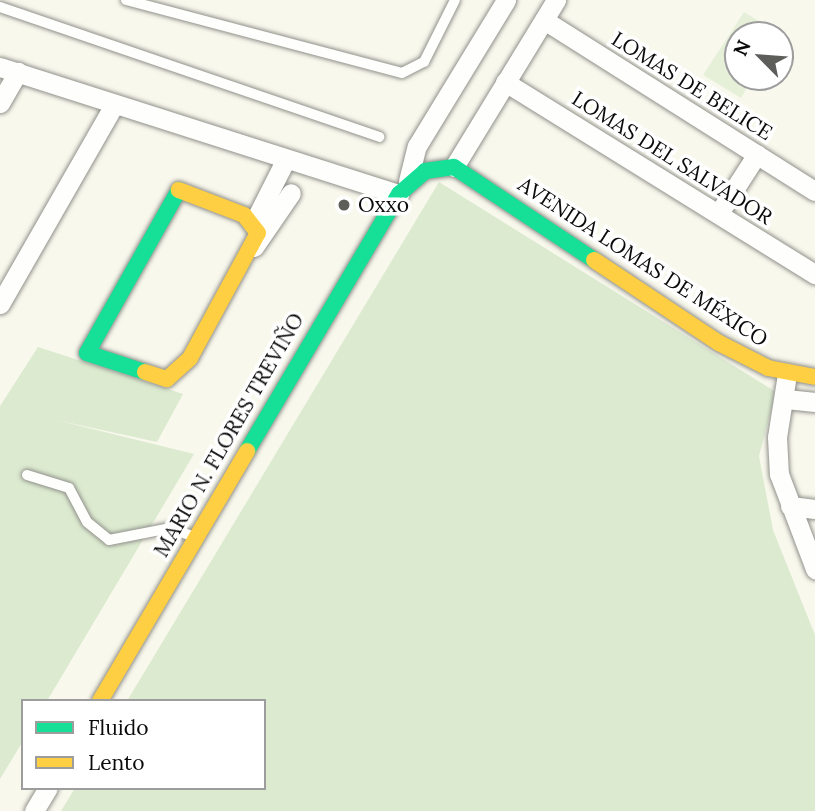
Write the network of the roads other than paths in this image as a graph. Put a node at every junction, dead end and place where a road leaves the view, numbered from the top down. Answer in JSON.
{"nodes":[{"id":1,"x":126,"y":0,"type":"edge"},
{"id":2,"x":455,"y":0,"type":"edge"},
{"id":3,"x":506,"y":0,"type":"edge"},
{"id":4,"x":556,"y":0,"type":"edge"},
{"id":5,"x":0,"y":7,"type":"edge"},
{"id":6,"x":544,"y":20,"type":"junction"},
{"id":7,"x":9,"y":70,"type":"edge"},
{"id":8,"x":505,"y":82,"type":"junction"},
{"id":9,"x":0,"y":103,"type":"edge"},
{"id":10,"x":114,"y":105,"type":"junction"},
{"id":11,"x":379,"y":137,"type":"dead end"},
{"id":12,"x":757,"y":154,"type":"junction"},
{"id":13,"x":286,"y":159,"type":"junction"},
{"id":14,"x":454,"y":167,"type":"junction"},
{"id":15,"x":404,"y":188,"type":"junction"},
{"id":16,"x":815,"y":191,"type":"edge"},
{"id":17,"x":291,"y":193,"type":"dead end"},
{"id":18,"x":719,"y":213,"type":"junction"},
{"id":19,"x":253,"y":223,"type":"junction"},
{"id":20,"x":253,"y":248,"type":"junction"},
{"id":21,"x":815,"y":274,"type":"edge"},
{"id":22,"x":0,"y":304,"type":"edge"},
{"id":23,"x":786,"y":374,"type":"junction"},
{"id":24,"x":815,"y":377,"type":"edge"},
{"id":25,"x":786,"y":399,"type":"junction"},
{"id":26,"x":815,"y":402,"type":"edge"},
{"id":27,"x":27,"y":475,"type":"dead end"},
{"id":28,"x":790,"y":506,"type":"junction"},
{"id":29,"x":815,"y":509,"type":"edge"},
{"id":30,"x":196,"y":537,"type":"junction"},
{"id":31,"x":815,"y":569,"type":"edge"},
{"id":32,"x":101,"y":699,"type":"edge"},
{"id":33,"x":47,"y":790,"type":"edge"},
{"id":34,"x":34,"y":811,"type":"edge"}],
"edges":[{"from":1,"to":2,"type":"lane"},
{"from":3,"to":15,"type":"street"},
{"from":4,"to":6,"type":"street"},
{"from":5,"to":11,"type":"lane"},
{"from":6,"to":8,"type":"street"},
{"from":6,"to":12,"type":"street","name":"LOMAS DE BELICE"},
{"from":7,"to":9,"type":"street"},
{"from":7,"to":10,"type":"street"},
{"from":8,"to":14,"type":"street"},
{"from":8,"to":18,"type":"street","name":"LOMAS DEL SALVADOR"},
{"from":10,"to":13,"type":"street"},
{"from":10,"to":22,"type":"street"},
{"from":12,"to":16,"type":"street","name":"LOMAS DE BELICE"},
{"from":12,"to":18,"type":"street"},
{"from":13,"to":15,"type":"street"},
{"from":13,"to":19,"type":"street"},
{"from":14,"to":15,"type":"street"},
{"from":14,"to":23,"type":"street","name":"AVENIDA LOMAS DE MÉXICO"},
{"from":15,"to":30,"type":"street","name":"MARIO N. FLORES TREVIÑO"},
{"from":17,"to":20,"type":"street"},
{"from":18,"to":21,"type":"street","name":"LOMAS DEL SALVADOR"},
{"from":19,"to":20,"type":"street"},
{"from":19,"to":20,"type":"street"},
{"from":23,"to":24,"type":"street","name":"AVENIDA LOMAS DE MÉXICO"},
{"from":23,"to":25,"type":"street"},
{"from":25,"to":26,"type":"street"},
{"from":25,"to":28,"type":"street"},
{"from":27,"to":30,"type":"lane"},
{"from":28,"to":29,"type":"street"},
{"from":28,"to":31,"type":"street"},
{"from":30,"to":32,"type":"street","name":"MARIO N. FLORES TREVIÑO"},
{"from":33,"to":34,"type":"street"}]}
